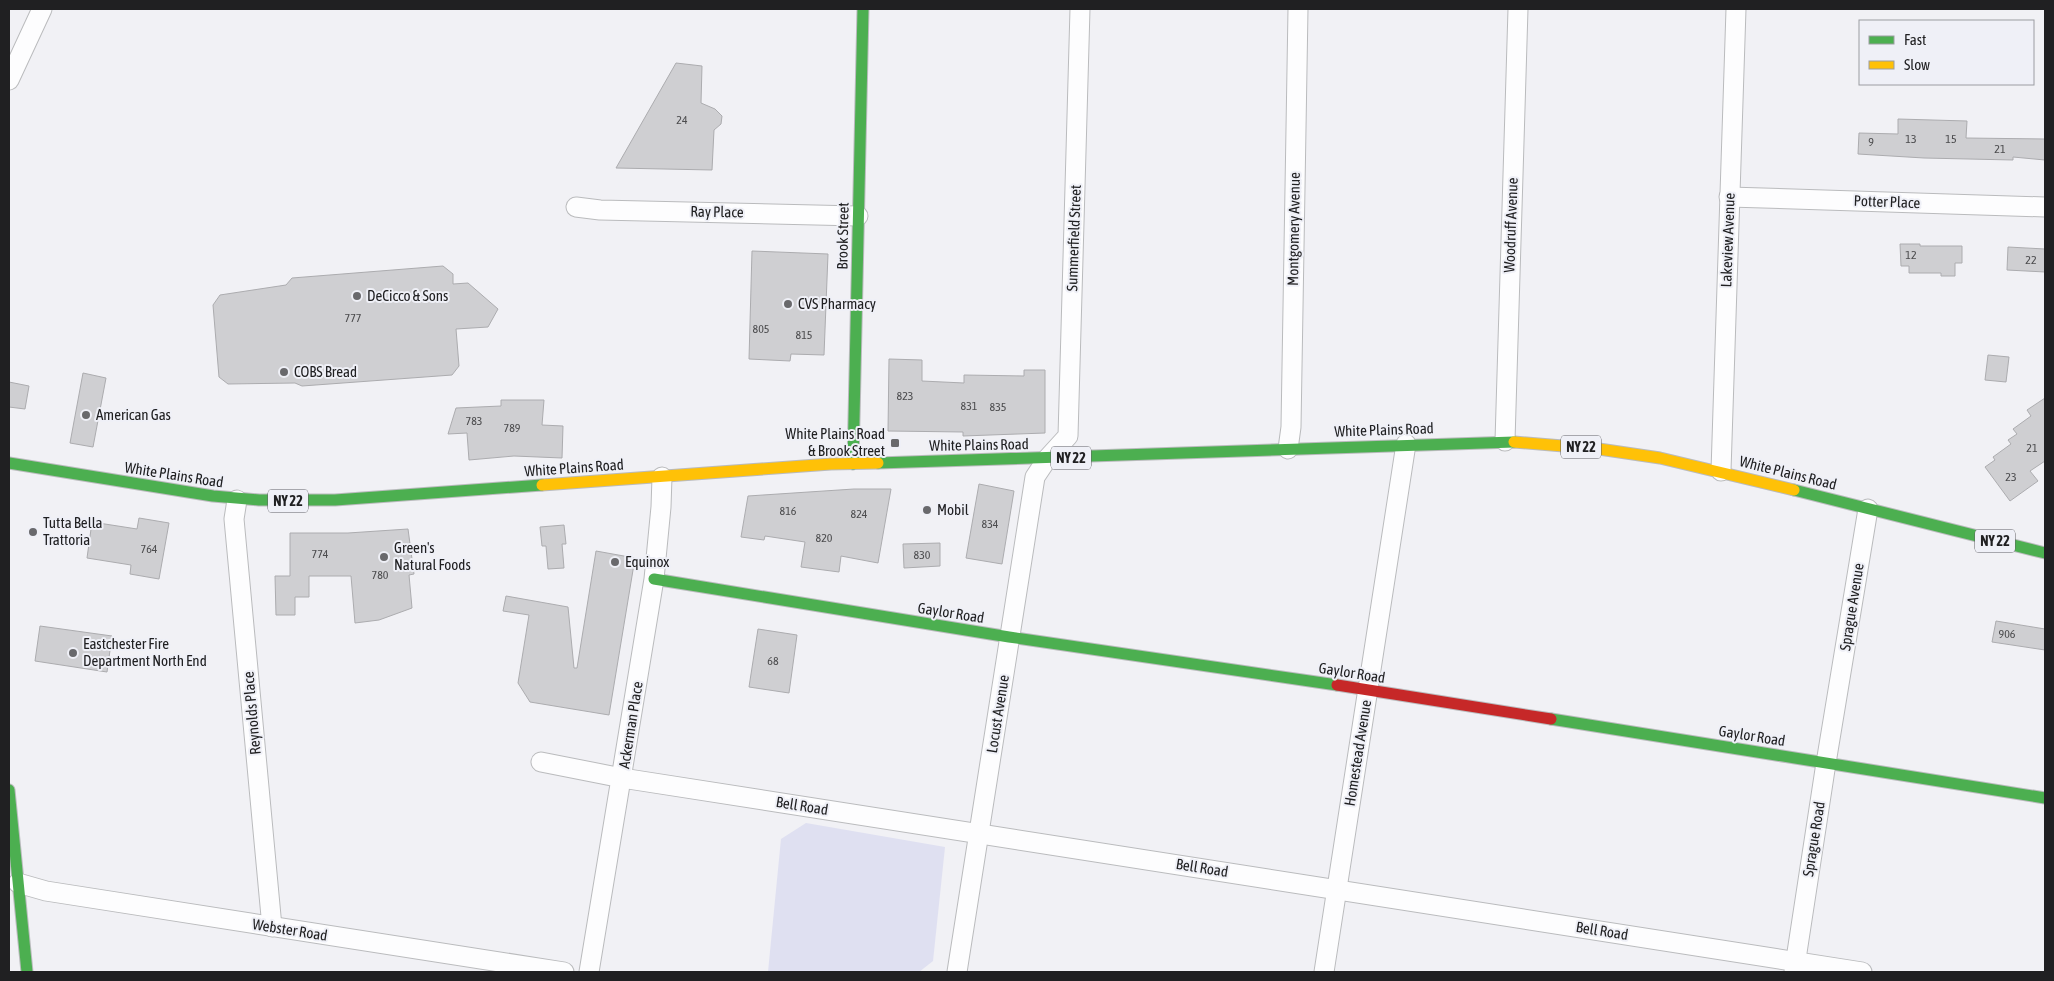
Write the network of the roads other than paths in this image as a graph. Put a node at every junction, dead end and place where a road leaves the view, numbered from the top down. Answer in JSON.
{"nodes":[{"id":1,"x":42,"y":9,"type":"edge"},
{"id":2,"x":864,"y":9,"type":"edge"},
{"id":3,"x":1080,"y":9,"type":"edge"},
{"id":4,"x":1298,"y":9,"type":"edge"},
{"id":5,"x":1518,"y":9,"type":"edge"},
{"id":6,"x":1736,"y":9,"type":"edge"},
{"id":7,"x":9,"y":80,"type":"edge"},
{"id":8,"x":1729,"y":197,"type":"junction"},
{"id":9,"x":576,"y":207,"type":"dead end"},
{"id":10,"x":2045,"y":207,"type":"edge"},
{"id":11,"x":858,"y":216,"type":"junction"},
{"id":12,"x":1505,"y":441,"type":"junction"},
{"id":13,"x":1406,"y":444,"type":"junction"},
{"id":14,"x":1288,"y":449,"type":"junction"},
{"id":15,"x":1046,"y":458,"type":"junction"},
{"id":16,"x":9,"y":463,"type":"edge"},
{"id":17,"x":853,"y":464,"type":"junction"},
{"id":18,"x":1721,"y":471,"type":"junction"},
{"id":19,"x":662,"y":477,"type":"junction"},
{"id":20,"x":237,"y":500,"type":"junction"},
{"id":21,"x":1868,"y":509,"type":"junction"},
{"id":22,"x":2045,"y":553,"type":"edge"},
{"id":23,"x":654,"y":579,"type":"junction"},
{"id":24,"x":1010,"y":637,"type":"junction"},
{"id":25,"x":1368,"y":690,"type":"junction"},
{"id":26,"x":1836,"y":705,"type":"joint"},
{"id":27,"x":541,"y":762,"type":"dead end"},
{"id":28,"x":1826,"y":763,"type":"junction"},
{"id":29,"x":622,"y":778,"type":"junction"},
{"id":30,"x":9,"y":790,"type":"edge"},
{"id":31,"x":2045,"y":798,"type":"edge"},
{"id":32,"x":979,"y":833,"type":"junction"},
{"id":33,"x":18,"y":883,"type":"junction"},
{"id":34,"x":1337,"y":890,"type":"junction"},
{"id":35,"x":272,"y":927,"type":"junction"},
{"id":36,"x":1795,"y":967,"type":"edge"},
{"id":37,"x":27,"y":972,"type":"edge"},
{"id":38,"x":564,"y":972,"type":"edge"},
{"id":39,"x":590,"y":972,"type":"edge"},
{"id":40,"x":957,"y":972,"type":"edge"},
{"id":41,"x":1324,"y":972,"type":"edge"},
{"id":42,"x":1862,"y":972,"type":"edge"}],
"edges":[{"from":1,"to":7,"type":"street"},
{"from":2,"to":11,"type":"main road","name":"Brook Street"},
{"from":3,"to":15,"type":"street","name":"Summerfield Street"},
{"from":4,"to":14,"type":"street","name":"Montgomery Avenue"},
{"from":5,"to":12,"type":"street","name":"Woodruff Avenue"},
{"from":6,"to":8,"type":"street","name":"Lakeview Avenue"},
{"from":8,"to":10,"type":"street","name":"Potter Place"},
{"from":8,"to":18,"type":"street","name":"Lakeview Avenue"},
{"from":9,"to":11,"type":"street","name":"Ray Place"},
{"from":11,"to":17,"type":"main road","name":"Brook Street"},
{"from":12,"to":13,"type":"main road","name":"White Plains Road","number":"NY 22"},
{"from":12,"to":18,"type":"main road","name":"White Plains Road","number":"NY 22"},
{"from":13,"to":14,"type":"main road","name":"White Plains Road","number":"NY 22"},
{"from":13,"to":25,"type":"street","name":"Homestead Avenue"},
{"from":14,"to":15,"type":"main road","name":"White Plains Road","number":"NY 22"},
{"from":15,"to":17,"type":"main road","name":"White Plains Road","number":"NY 22"},
{"from":15,"to":24,"type":"street","name":"Locust Avenue"},
{"from":16,"to":20,"type":"main road","name":"White Plains Road","number":"NY 22"},
{"from":17,"to":19,"type":"main road","name":"White Plains Road","number":"NY 22"},
{"from":18,"to":21,"type":"main road","name":"White Plains Road","number":"NY 22"},
{"from":19,"to":20,"type":"main road","name":"White Plains Road","number":"NY 22"},
{"from":19,"to":23,"type":"street","name":"Ackerman Place"},
{"from":20,"to":35,"type":"street","name":"Reynolds Place"},
{"from":21,"to":22,"type":"main road","name":"White Plains Road","number":"NY 22"},
{"from":21,"to":26,"type":"street","name":"Sprague Avenue"},
{"from":23,"to":24,"type":"main road","name":"Gaylor Road"},
{"from":23,"to":29,"type":"street","name":"Ackerman Place"},
{"from":24,"to":25,"type":"main road","name":"Gaylor Road"},
{"from":24,"to":32,"type":"street","name":"Locust Avenue"},
{"from":25,"to":28,"type":"main road","name":"Gaylor Road"},
{"from":25,"to":34,"type":"street","name":"Homestead Avenue"},
{"from":26,"to":28,"type":"street","name":"Sprague Road"},
{"from":27,"to":29,"type":"street","name":"Bell Road"},
{"from":28,"to":31,"type":"main road","name":"Gaylor Road"},
{"from":28,"to":36,"type":"street","name":"Sprague Road"},
{"from":29,"to":32,"type":"street","name":"Bell Road"},
{"from":29,"to":39,"type":"street","name":"Ackerman Place"},
{"from":30,"to":33,"type":"main road"},
{"from":32,"to":34,"type":"street","name":"Bell Road"},
{"from":32,"to":40,"type":"street","name":"Locust Avenue"},
{"from":33,"to":35,"type":"street","name":"Webster Road"},
{"from":33,"to":37,"type":"main road"},
{"from":34,"to":36,"type":"street","name":"Bell Road"},
{"from":34,"to":41,"type":"street","name":"Homestead Avenue"},
{"from":35,"to":38,"type":"street","name":"Webster Road"},
{"from":36,"to":42,"type":"street","name":"Bell Road"}]}
